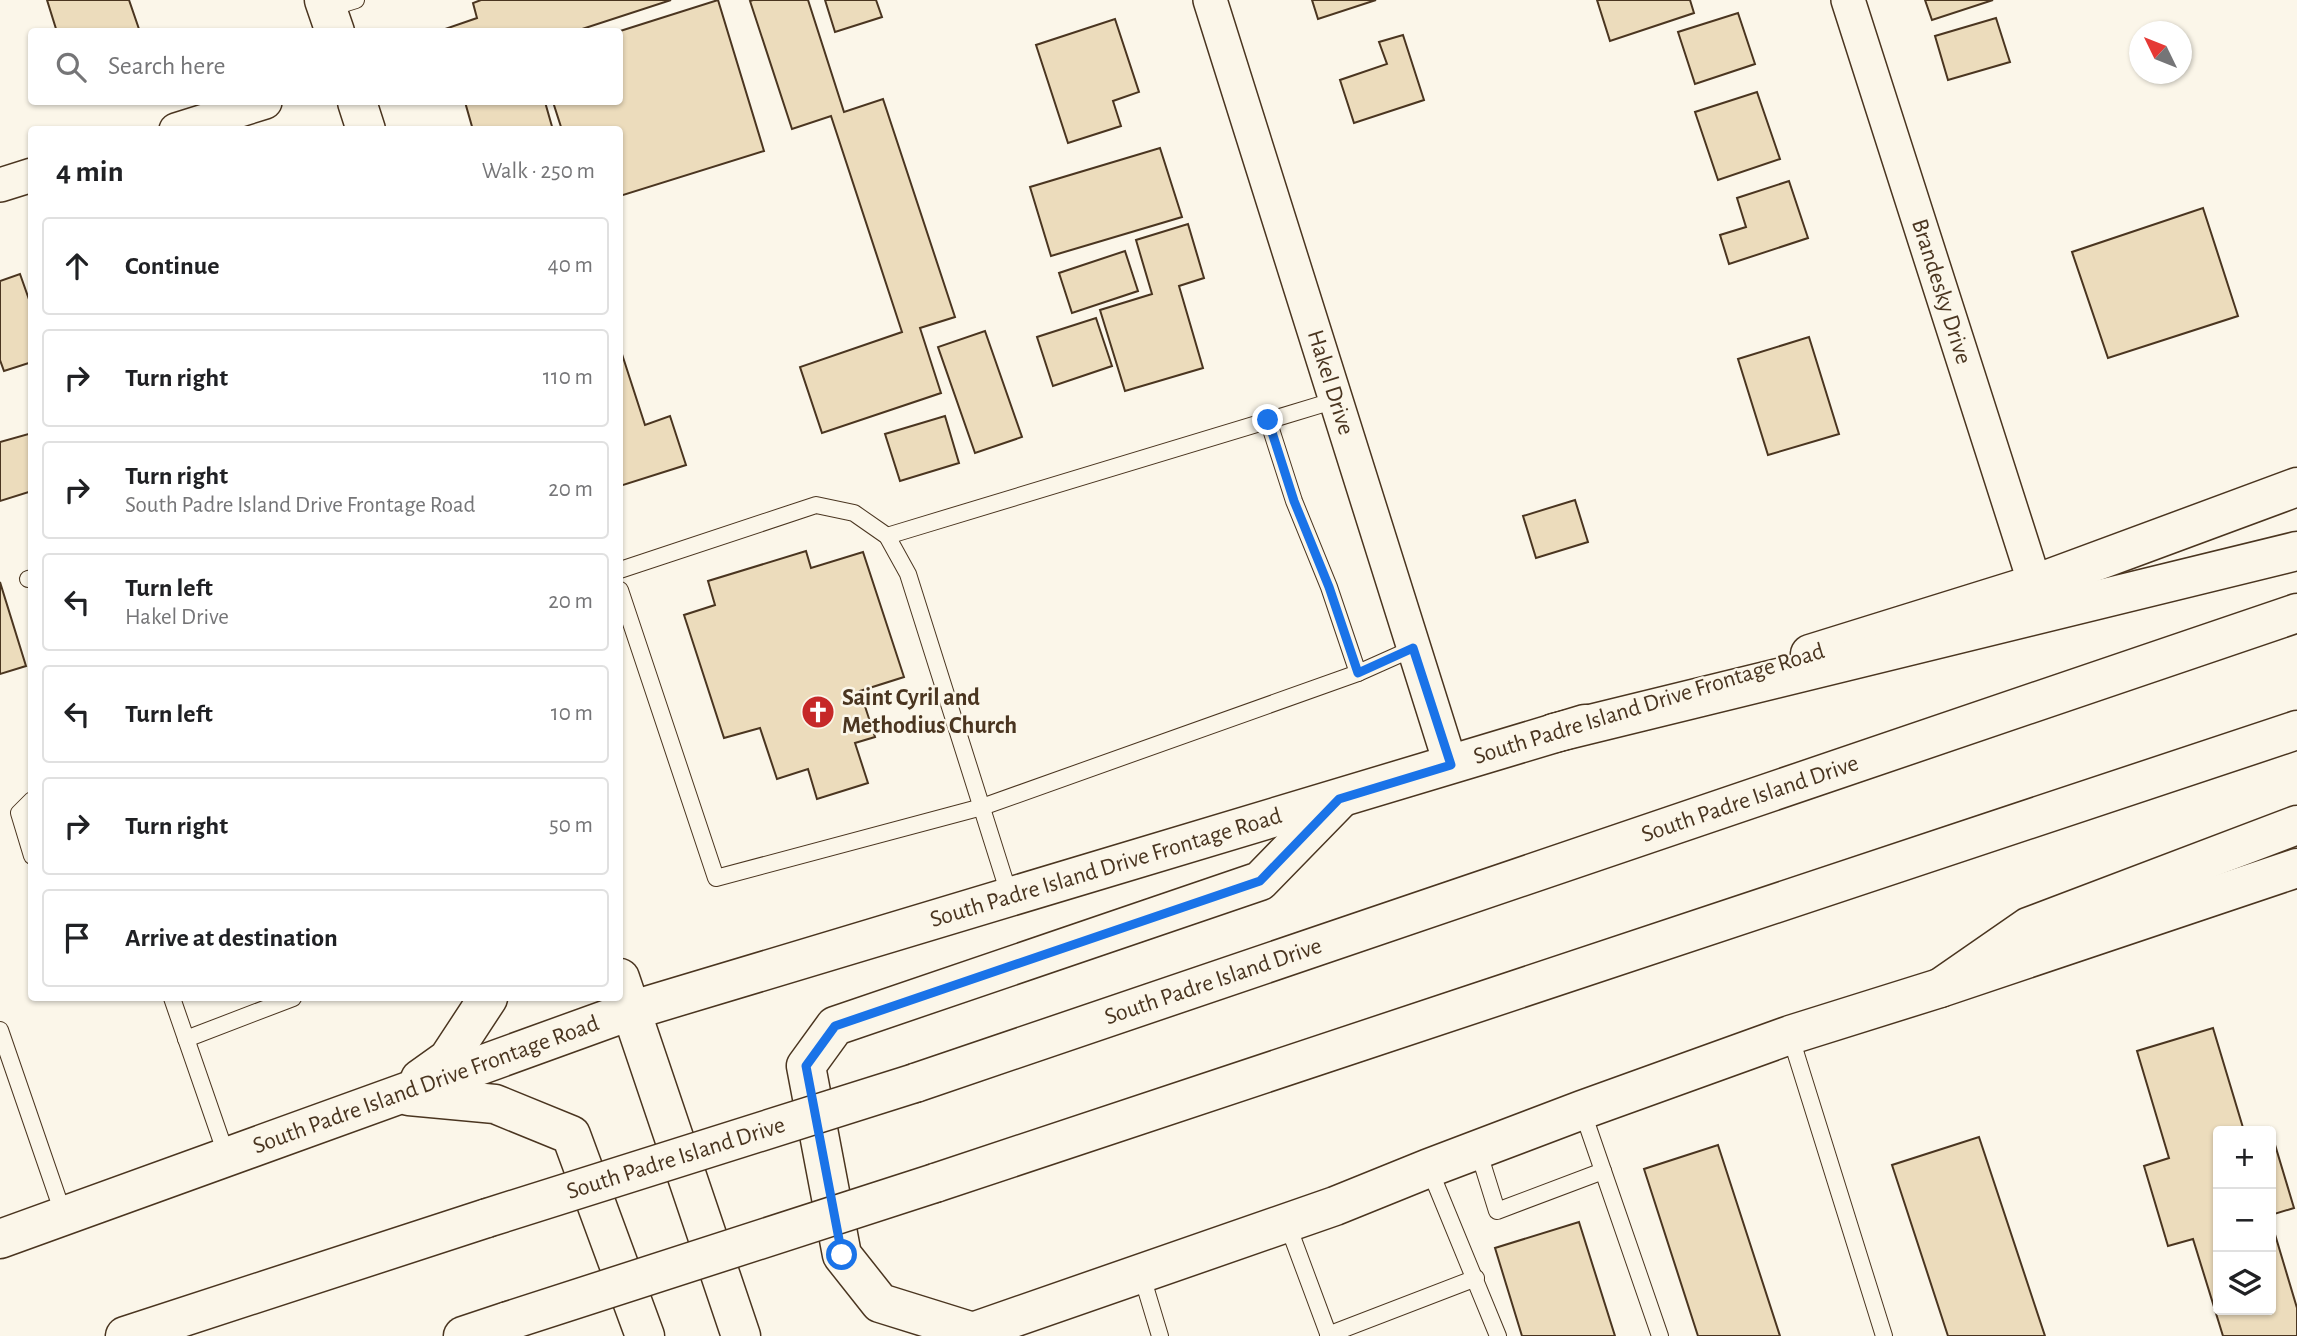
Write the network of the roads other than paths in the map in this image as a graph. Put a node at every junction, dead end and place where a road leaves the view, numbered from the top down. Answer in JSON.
{"nodes":[{"id":1,"x":1210,"y":0,"type":"edge"},
{"id":2,"x":1847,"y":0,"type":"edge"},
{"id":3,"x":255,"y":105,"type":"edge"},
{"id":4,"x":358,"y":105,"type":"edge"},
{"id":5,"x":189,"y":126,"type":"edge"},
{"id":6,"x":365,"y":126,"type":"edge"},
{"id":7,"x":28,"y":176,"type":"edge"},
{"id":8,"x":0,"y":185,"type":"edge"},
{"id":9,"x":1336,"y":400,"type":"junction"},
{"id":10,"x":1268,"y":420,"type":"junction"},
{"id":11,"x":2297,"y":487,"type":"edge"},
{"id":12,"x":887,"y":536,"type":"junction"},
{"id":13,"x":2297,"y":551,"type":"edge"},
{"id":14,"x":623,"y":569,"type":"edge"},
{"id":15,"x":2035,"y":584,"type":"junction"},
{"id":16,"x":623,"y":599,"type":"edge"},
{"id":17,"x":2297,"y":614,"type":"edge"},
{"id":18,"x":1413,"y":648,"type":"junction"},
{"id":19,"x":1358,"y":673,"type":"junction"},
{"id":20,"x":2297,"y":730,"type":"edge"},
{"id":21,"x":1554,"y":733,"type":"junction"},
{"id":22,"x":1451,"y":765,"type":"junction"},
{"id":23,"x":1339,"y":799,"type":"junction"},
{"id":24,"x":28,"y":804,"type":"edge"},
{"id":25,"x":982,"y":807,"type":"junction"},
{"id":26,"x":2297,"y":825,"type":"edge"},
{"id":27,"x":28,"y":843,"type":"edge"},
{"id":28,"x":2297,"y":868,"type":"edge"},
{"id":29,"x":1010,"y":897,"type":"junction"},
{"id":30,"x":1940,"y":988,"type":"junction"},
{"id":31,"x":624,"y":995,"type":"edge"},
{"id":32,"x":173,"y":1001,"type":"edge"},
{"id":33,"x":285,"y":1001,"type":"edge"},
{"id":34,"x":486,"y":1001,"type":"edge"},
{"id":35,"x":610,"y":1001,"type":"edge"},
{"id":36,"x":0,"y":1030,"type":"edge"},
{"id":37,"x":1790,"y":1035,"type":"junction"},
{"id":38,"x":186,"y":1039,"type":"junction"},
{"id":39,"x":398,"y":1095,"type":"junction"},
{"id":40,"x":1582,"y":1110,"type":"junction"},
{"id":41,"x":1478,"y":1150,"type":"junction"},
{"id":42,"x":227,"y":1157,"type":"junction"},
{"id":43,"x":1429,"y":1168,"type":"junction"},
{"id":44,"x":1603,"y":1171,"type":"junction"},
{"id":45,"x":64,"y":1216,"type":"junction"},
{"id":46,"x":1287,"y":1223,"type":"junction"},
{"id":47,"x":0,"y":1239,"type":"edge"},
{"id":48,"x":1141,"y":1273,"type":"junction"},
{"id":49,"x":1476,"y":1278,"type":"junction"},
{"id":50,"x":981,"y":1332,"type":"edge"},
{"id":51,"x":1329,"y":1335,"type":"edge"},
{"id":52,"x":125,"y":1336,"type":"edge"},
{"id":53,"x":463,"y":1336,"type":"edge"},
{"id":54,"x":645,"y":1336,"type":"edge"},
{"id":55,"x":741,"y":1336,"type":"edge"},
{"id":56,"x":1160,"y":1336,"type":"edge"},
{"id":57,"x":1498,"y":1336,"type":"edge"},
{"id":58,"x":1660,"y":1336,"type":"edge"},
{"id":59,"x":1884,"y":1336,"type":"edge"}],
"edges":[{"from":1,"to":9,"type":"street","name":"Hakel Drive"},
{"from":2,"to":15,"type":"street","name":"Brandesky Drive"},
{"from":3,"to":5,"type":"street"},
{"from":4,"to":6,"type":"main road"},
{"from":7,"to":8,"type":"street"},
{"from":9,"to":10,"type":"lane"},
{"from":9,"to":18,"type":"street","name":"Hakel Drive"},
{"from":10,"to":12,"type":"lane"},
{"from":10,"to":19,"type":"lane"},
{"from":11,"to":15,"type":"main road","name":"South Padre Island Drive Frontage Road"},
{"from":12,"to":14,"type":"lane"},
{"from":12,"to":25,"type":"lane"},
{"from":13,"to":21,"type":"main road"},
{"from":15,"to":21,"type":"main road","name":"South Padre Island Drive Frontage Road"},
{"from":16,"to":25,"type":"lane"},
{"from":17,"to":52,"type":"main road","name":"South Padre Island Drive","bridge":true},
{"from":18,"to":19,"type":"lane"},
{"from":18,"to":22,"type":"street","name":"Hakel Drive"},
{"from":19,"to":25,"type":"lane"},
{"from":20,"to":53,"type":"main road","bridge":true},
{"from":21,"to":22,"type":"main road","name":"South Padre Island Drive Frontage Road"},
{"from":22,"to":23,"type":"main road","name":"South Padre Island Drive Frontage Road"},
{"from":23,"to":29,"type":"main road","name":"South Padre Island Drive Frontage Road"},
{"from":23,"to":50,"type":"main road"},
{"from":24,"to":27,"type":"lane"},
{"from":25,"to":29,"type":"lane"},
{"from":26,"to":30,"type":"main road"},
{"from":28,"to":30,"type":"main road"},
{"from":29,"to":31,"type":"main road","name":"South Padre Island Drive Frontage Road"},
{"from":30,"to":37,"type":"main road"},
{"from":31,"to":55,"type":"main road"},
{"from":32,"to":38,"type":"lane"},
{"from":33,"to":38,"type":"lane"},
{"from":34,"to":39,"type":"main road"},
{"from":35,"to":39,"type":"main road","name":"South Padre Island Drive Frontage Road"},
{"from":36,"to":45,"type":"lane"},
{"from":37,"to":40,"type":"main road"},
{"from":37,"to":59,"type":"lane"},
{"from":38,"to":42,"type":"lane"},
{"from":39,"to":42,"type":"main road","name":"South Padre Island Drive Frontage Road"},
{"from":39,"to":54,"type":"main road"},
{"from":40,"to":41,"type":"main road"},
{"from":40,"to":44,"type":"lane"},
{"from":41,"to":43,"type":"main road"},
{"from":41,"to":44,"type":"lane"},
{"from":42,"to":45,"type":"main road","name":"South Padre Island Drive Frontage Road"},
{"from":43,"to":46,"type":"main road"},
{"from":43,"to":49,"type":"lane"},
{"from":44,"to":58,"type":"lane"},
{"from":45,"to":47,"type":"main road","name":"South Padre Island Drive Frontage Road"},
{"from":46,"to":48,"type":"main road"},
{"from":46,"to":51,"type":"lane"},
{"from":48,"to":50,"type":"main road"},
{"from":48,"to":56,"type":"lane"},
{"from":49,"to":51,"type":"lane"},
{"from":49,"to":57,"type":"lane"}]}
